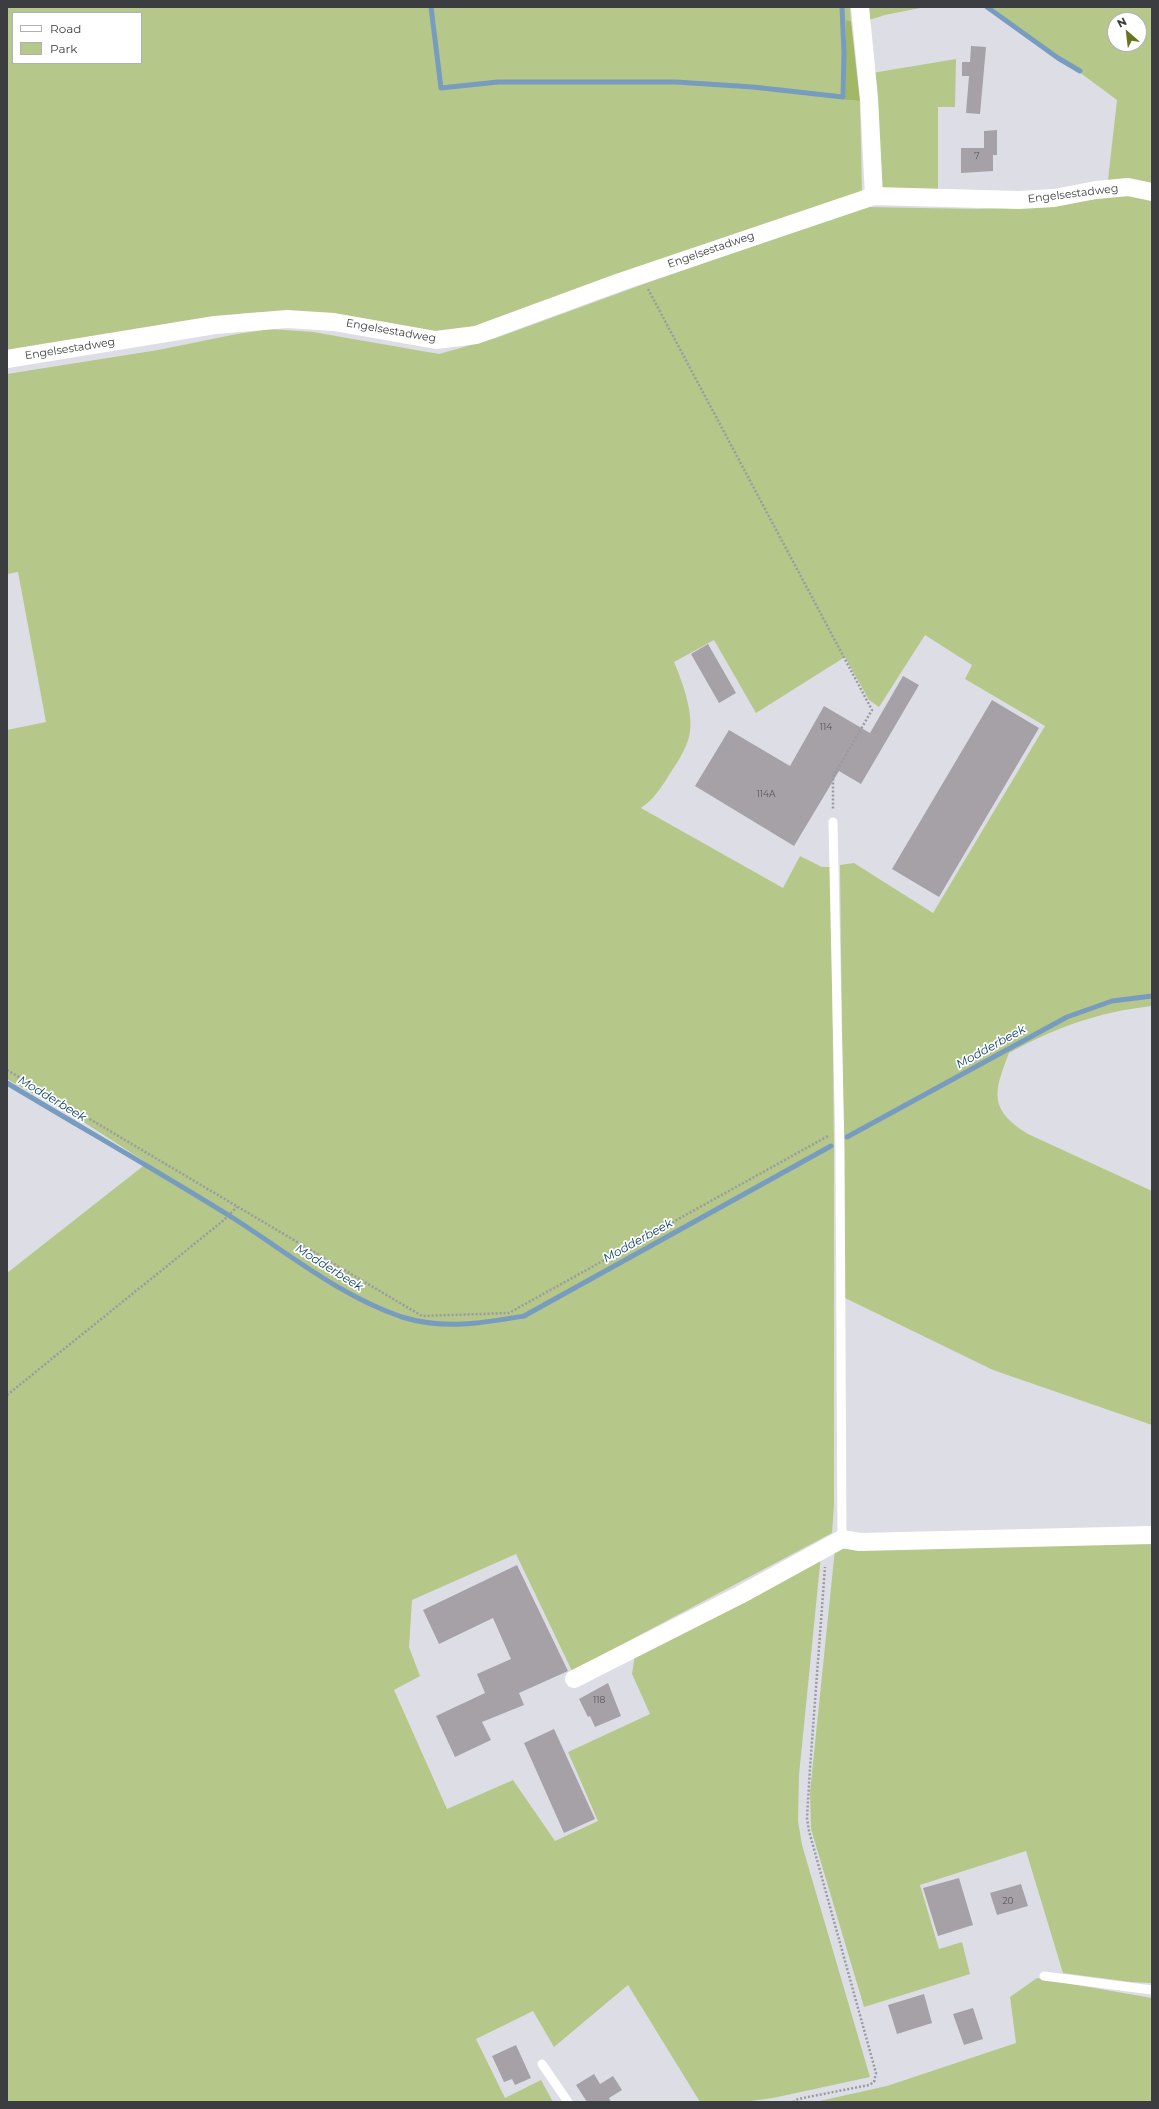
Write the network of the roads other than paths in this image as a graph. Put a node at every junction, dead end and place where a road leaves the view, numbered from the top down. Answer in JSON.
{"nodes":[{"id":1,"x":860,"y":7,"type":"edge"},
{"id":2,"x":1152,"y":192,"type":"edge"},
{"id":3,"x":874,"y":196,"type":"junction"},
{"id":4,"x":7,"y":359,"type":"edge"},
{"id":5,"x":833,"y":822,"type":"road end"},
{"id":6,"x":1152,"y":1535,"type":"edge"},
{"id":7,"x":835,"y":1542,"type":"junction"},
{"id":8,"x":574,"y":1679,"type":"dead end"},
{"id":9,"x":1044,"y":1976,"type":"dead end"},
{"id":10,"x":1152,"y":1990,"type":"edge"},
{"id":11,"x":542,"y":2064,"type":"dead end"},
{"id":12,"x":568,"y":2102,"type":"edge"}],
"edges":[{"from":1,"to":3,"type":"street"},
{"from":2,"to":3,"type":"street","name":"Engelsestadweg"},
{"from":3,"to":4,"type":"street","name":"Engelsestadweg"},
{"from":5,"to":7,"type":"lane"},
{"from":6,"to":7,"type":"street"},
{"from":7,"to":8,"type":"street"},
{"from":9,"to":10,"type":"lane"},
{"from":11,"to":12,"type":"lane"}]}
